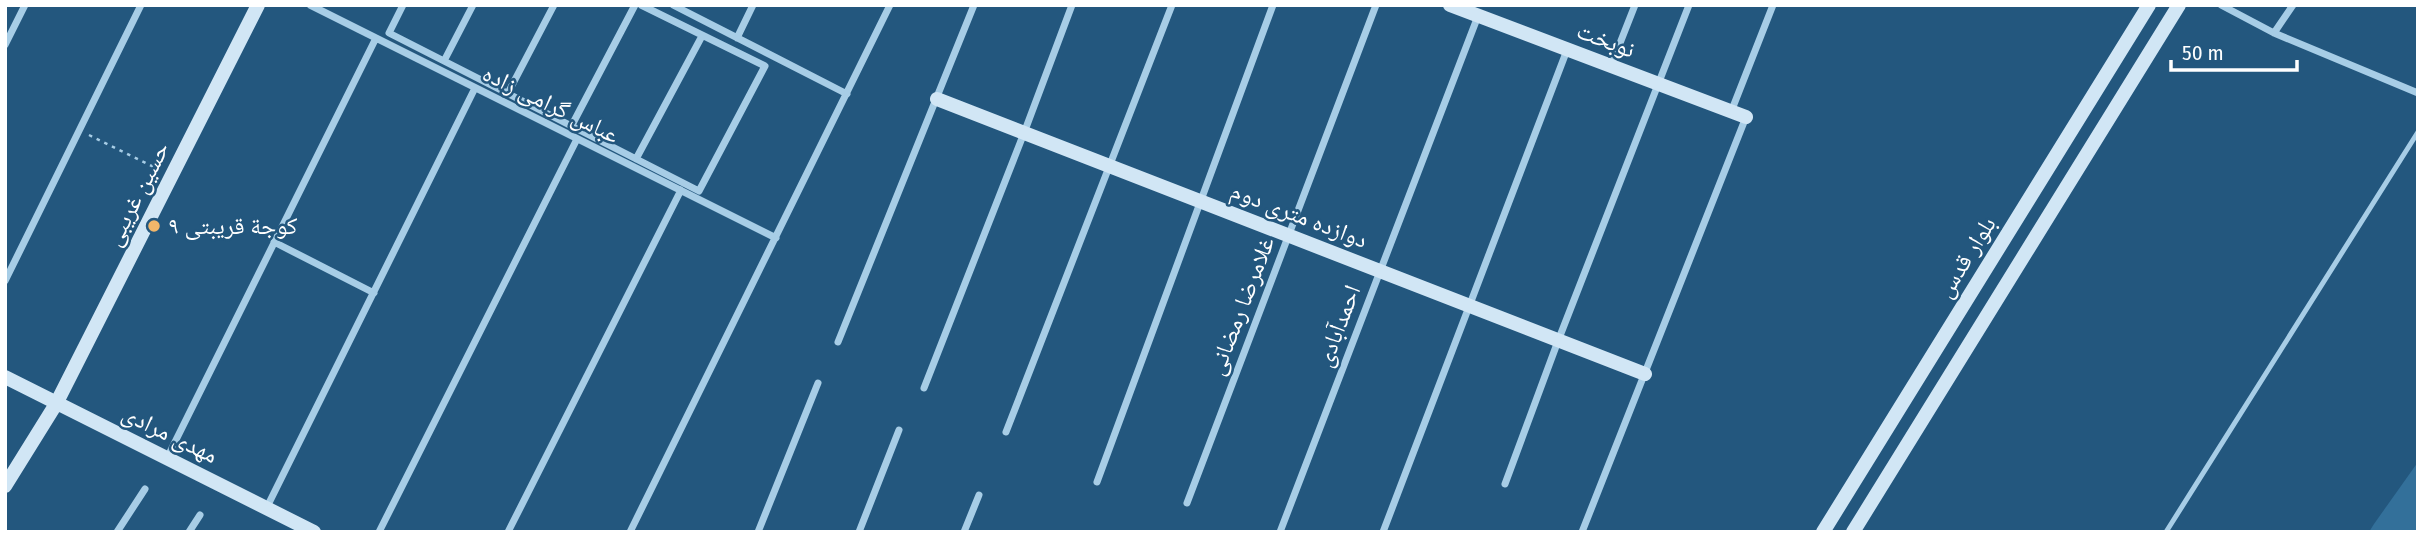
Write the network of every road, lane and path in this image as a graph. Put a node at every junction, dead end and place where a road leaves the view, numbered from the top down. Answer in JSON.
{"nodes":[{"id":1,"x":25,"y":5,"type":"edge"},
{"id":2,"x":141,"y":5,"type":"edge"},
{"id":3,"x":258,"y":5,"type":"edge"},
{"id":4,"x":310,"y":5,"type":"edge"},
{"id":5,"x":403,"y":5,"type":"edge"},
{"id":6,"x":473,"y":5,"type":"edge"},
{"id":7,"x":554,"y":5,"type":"edge"},
{"id":8,"x":635,"y":5,"type":"edge"},
{"id":9,"x":641,"y":5,"type":"edge"},
{"id":10,"x":673,"y":5,"type":"edge"},
{"id":11,"x":753,"y":5,"type":"edge"},
{"id":12,"x":890,"y":5,"type":"edge"},
{"id":13,"x":974,"y":5,"type":"edge"},
{"id":14,"x":1072,"y":5,"type":"edge"},
{"id":15,"x":1172,"y":5,"type":"edge"},
{"id":16,"x":1273,"y":5,"type":"edge"},
{"id":17,"x":1376,"y":5,"type":"edge"},
{"id":18,"x":1450,"y":5,"type":"edge"},
{"id":19,"x":1635,"y":5,"type":"edge"},
{"id":20,"x":1689,"y":5,"type":"edge"},
{"id":21,"x":1773,"y":5,"type":"edge"},
{"id":22,"x":2149,"y":5,"type":"edge"},
{"id":23,"x":2179,"y":5,"type":"edge"},
{"id":24,"x":2221,"y":5,"type":"edge"},
{"id":25,"x":2292,"y":5,"type":"edge"},
{"id":26,"x":1478,"y":16,"type":"junction"},
{"id":27,"x":2274,"y":33,"type":"junction"},
{"id":28,"x":702,"y":36,"type":"junction"},
{"id":29,"x":376,"y":38,"type":"junction"},
{"id":30,"x":737,"y":38,"type":"junction"},
{"id":31,"x":5,"y":45,"type":"edge"},
{"id":32,"x":1567,"y":50,"type":"junction"},
{"id":33,"x":444,"y":61,"type":"junction"},
{"id":34,"x":1611,"y":66,"type":"junction"},
{"id":35,"x":1657,"y":84,"type":"junction"},
{"id":36,"x":475,"y":88,"type":"junction"},
{"id":37,"x":508,"y":93,"type":"junction"},
{"id":38,"x":2418,"y":93,"type":"edge"},
{"id":39,"x":847,"y":94,"type":"junction"},
{"id":40,"x":937,"y":99,"type":"junction"},
{"id":41,"x":1731,"y":112,"type":"junction"},
{"id":42,"x":1746,"y":117,"type":"joint"},
{"id":43,"x":572,"y":125,"type":"junction"},
{"id":44,"x":80,"y":130,"type":"junction"},
{"id":45,"x":2418,"y":132,"type":"edge"},
{"id":46,"x":1024,"y":133,"type":"junction"},
{"id":47,"x":577,"y":138,"type":"junction"},
{"id":48,"x":636,"y":159,"type":"junction"},
{"id":49,"x":1109,"y":166,"type":"junction"},
{"id":50,"x":172,"y":176,"type":"junction"},
{"id":51,"x":681,"y":190,"type":"junction"},
{"id":52,"x":1201,"y":202,"type":"junction"},
{"id":53,"x":1288,"y":236,"type":"junction"},
{"id":54,"x":776,"y":238,"type":"junction"},
{"id":55,"x":274,"y":243,"type":"junction"},
{"id":56,"x":1380,"y":271,"type":"junction"},
{"id":57,"x":5,"y":281,"type":"edge"},
{"id":58,"x":374,"y":293,"type":"junction"},
{"id":59,"x":1468,"y":306,"type":"junction"},
{"id":60,"x":1558,"y":341,"type":"junction"},
{"id":61,"x":838,"y":342,"type":"dead end"},
{"id":62,"x":1645,"y":374,"type":"junction"},
{"id":63,"x":5,"y":377,"type":"edge"},
{"id":64,"x":818,"y":383,"type":"dead end"},
{"id":65,"x":924,"y":388,"type":"dead end"},
{"id":66,"x":56,"y":404,"type":"junction"},
{"id":67,"x":899,"y":430,"type":"dead end"},
{"id":68,"x":1006,"y":432,"type":"dead end"},
{"id":69,"x":167,"y":458,"type":"junction"},
{"id":70,"x":1097,"y":482,"type":"dead end"},
{"id":71,"x":1505,"y":484,"type":"dead end"},
{"id":72,"x":5,"y":486,"type":"edge"},
{"id":73,"x":145,"y":489,"type":"dead end"},
{"id":74,"x":979,"y":495,"type":"dead end"},
{"id":75,"x":1186,"y":503,"type":"dead end"},
{"id":76,"x":267,"y":507,"type":"junction"},
{"id":77,"x":200,"y":515,"type":"dead end"},
{"id":78,"x":117,"y":532,"type":"edge"},
{"id":79,"x":189,"y":532,"type":"edge"},
{"id":80,"x":314,"y":532,"type":"edge"},
{"id":81,"x":379,"y":532,"type":"edge"},
{"id":82,"x":508,"y":532,"type":"edge"},
{"id":83,"x":630,"y":532,"type":"edge"},
{"id":84,"x":758,"y":532,"type":"edge"},
{"id":85,"x":859,"y":532,"type":"edge"},
{"id":86,"x":964,"y":532,"type":"edge"},
{"id":87,"x":1280,"y":532,"type":"edge"},
{"id":88,"x":1383,"y":532,"type":"edge"},
{"id":89,"x":1581,"y":532,"type":"edge"},
{"id":90,"x":1822,"y":532,"type":"edge"},
{"id":91,"x":1853,"y":532,"type":"edge"},
{"id":92,"x":2166,"y":532,"type":"edge"}],
"edges":[{"from":1,"to":31,"type":"street"},
{"from":2,"to":44,"type":"street"},
{"from":3,"to":50,"type":"street","name":"حسین غریبی"},
{"from":4,"to":29,"type":"street","name":"عباس گرامی زاده"},
{"from":5,"to":33,"type":"street"},
{"from":6,"to":33,"type":"street"},
{"from":7,"to":37,"type":"street"},
{"from":8,"to":43,"type":"street"},
{"from":9,"to":28,"type":"street"},
{"from":10,"to":30,"type":"street"},
{"from":11,"to":30,"type":"street"},
{"from":12,"to":39,"type":"street"},
{"from":13,"to":40,"type":"street"},
{"from":14,"to":46,"type":"street"},
{"from":15,"to":49,"type":"street"},
{"from":16,"to":52,"type":"street"},
{"from":17,"to":53,"type":"street","name":"غلامرضا رمضانی"},
{"from":18,"to":26,"type":"street","name":"نوبخت"},
{"from":19,"to":34,"type":"street"},
{"from":20,"to":35,"type":"street"},
{"from":21,"to":41,"type":"street"},
{"from":22,"to":90,"type":"street","name":"بلوار قدس"},
{"from":23,"to":91,"type":"street","name":"بلوار قدس"},
{"from":24,"to":27,"type":"street"},
{"from":25,"to":27,"type":"street"},
{"from":26,"to":32,"type":"street","name":"نوبخت"},
{"from":26,"to":56,"type":"street","name":"احمدآبادی"},
{"from":27,"to":38,"type":"street"},
{"from":28,"to":48,"type":"street"},
{"from":28,"to":48,"type":"street"},
{"from":29,"to":36,"type":"street","name":"عباس گرامی زاده"},
{"from":29,"to":55,"type":"street"},
{"from":30,"to":39,"type":"street"},
{"from":32,"to":34,"type":"street","name":"نوبخت"},
{"from":32,"to":59,"type":"street"},
{"from":33,"to":37,"type":"street"},
{"from":34,"to":35,"type":"street","name":"نوبخت"},
{"from":35,"to":41,"type":"street","name":"نوبخت"},
{"from":35,"to":60,"type":"street"},
{"from":36,"to":47,"type":"street","name":"عباس گرامی زاده"},
{"from":36,"to":58,"type":"street"},
{"from":37,"to":43,"type":"street"},
{"from":39,"to":54,"type":"street"},
{"from":40,"to":46,"type":"street","name":"دوازده متری دوم"},
{"from":40,"to":61,"type":"street"},
{"from":41,"to":42,"type":"street","name":"نوبخت"},
{"from":42,"to":62,"type":"street"},
{"from":43,"to":48,"type":"street"},
{"from":44,"to":50,"type":"path"},
{"from":44,"to":57,"type":"street"},
{"from":45,"to":92,"type":"lane"},
{"from":46,"to":49,"type":"street","name":"دوازده متری دوم"},
{"from":46,"to":65,"type":"street"},
{"from":47,"to":51,"type":"street","name":"عباس گرامی زاده"},
{"from":47,"to":81,"type":"street"},
{"from":49,"to":52,"type":"street","name":"دوازده متری دوم"},
{"from":49,"to":68,"type":"street"},
{"from":50,"to":66,"type":"street","name":"حسین غریبی"},
{"from":51,"to":54,"type":"street","name":"عباس گرامی زاده"},
{"from":51,"to":82,"type":"street"},
{"from":52,"to":53,"type":"street","name":"دوازده متری دوم"},
{"from":52,"to":70,"type":"street"},
{"from":53,"to":56,"type":"street","name":"دوازده متری دوم"},
{"from":53,"to":75,"type":"street","name":"غلامرضا رمضانی"},
{"from":54,"to":83,"type":"street"},
{"from":55,"to":58,"type":"street"},
{"from":55,"to":69,"type":"street"},
{"from":56,"to":59,"type":"street","name":"دوازده متری دوم"},
{"from":56,"to":87,"type":"street","name":"احمدآبادی"},
{"from":58,"to":76,"type":"street"},
{"from":59,"to":60,"type":"street","name":"دوازده متری دوم"},
{"from":59,"to":88,"type":"street"},
{"from":60,"to":62,"type":"street","name":"دوازده متری دوم"},
{"from":60,"to":71,"type":"street"},
{"from":62,"to":89,"type":"street"},
{"from":63,"to":66,"type":"street","name":"مهدی مرادی"},
{"from":64,"to":84,"type":"street"},
{"from":66,"to":69,"type":"street","name":"مهدی مرادی"},
{"from":66,"to":72,"type":"street","name":"حسین غریبی"},
{"from":67,"to":85,"type":"street"},
{"from":69,"to":76,"type":"street","name":"مهدی مرادی"},
{"from":73,"to":78,"type":"street"},
{"from":74,"to":86,"type":"street"},
{"from":76,"to":80,"type":"street","name":"مهدی مرادی"},
{"from":77,"to":79,"type":"street"}]}
